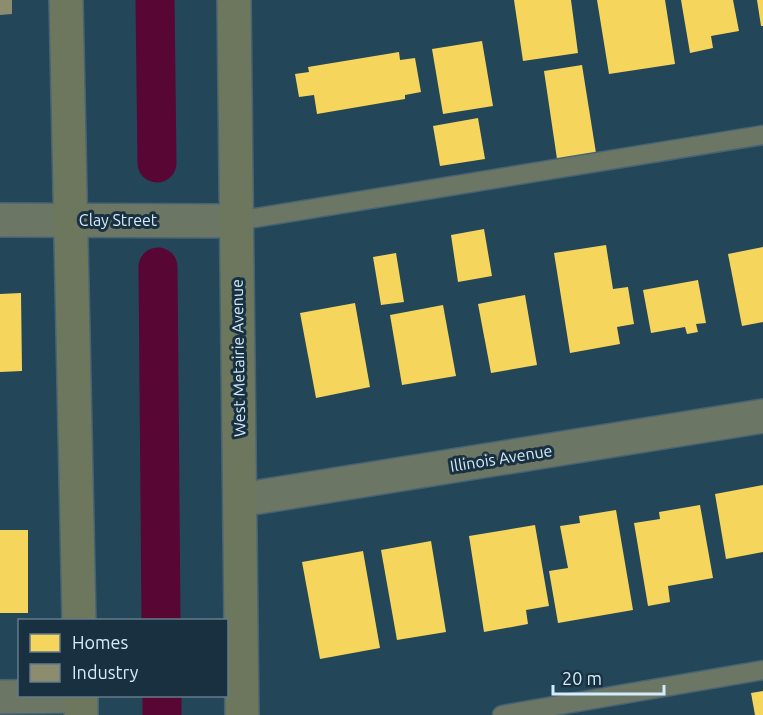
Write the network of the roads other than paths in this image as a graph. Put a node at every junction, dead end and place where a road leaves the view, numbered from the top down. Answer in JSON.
{"nodes":[{"id":1,"x":66,"y":0,"type":"edge"},
{"id":2,"x":234,"y":0,"type":"edge"},
{"id":3,"x":763,"y":135,"type":"edge"},
{"id":4,"x":72,"y":219,"type":"junction"},
{"id":5,"x":0,"y":220,"type":"edge"},
{"id":6,"x":236,"y":221,"type":"junction"},
{"id":7,"x":763,"y":416,"type":"edge"},
{"id":8,"x":240,"y":500,"type":"junction"},
{"id":9,"x":79,"y":619,"type":"edge"},
{"id":10,"x":763,"y":670,"type":"edge"},
{"id":11,"x":0,"y":697,"type":"edge"},
{"id":12,"x":81,"y":702,"type":"edge"},
{"id":13,"x":242,"y":715,"type":"edge"},
{"id":14,"x":502,"y":715,"type":"edge"}],
"edges":[{"from":1,"to":4,"type":"main road"},
{"from":2,"to":6,"type":"main road","name":"West Metairie Avenue"},
{"from":3,"to":6,"type":"lane"},
{"from":4,"to":5,"type":"street","name":"Clay Street"},
{"from":4,"to":6,"type":"street","name":"Clay Street"},
{"from":4,"to":9,"type":"main road"},
{"from":6,"to":8,"type":"main road","name":"West Metairie Avenue"},
{"from":7,"to":8,"type":"street","name":"Illinois Avenue"},
{"from":8,"to":13,"type":"main road","name":"West Metairie Avenue"},
{"from":10,"to":14,"type":"lane"},
{"from":11,"to":12,"type":"street"}]}
